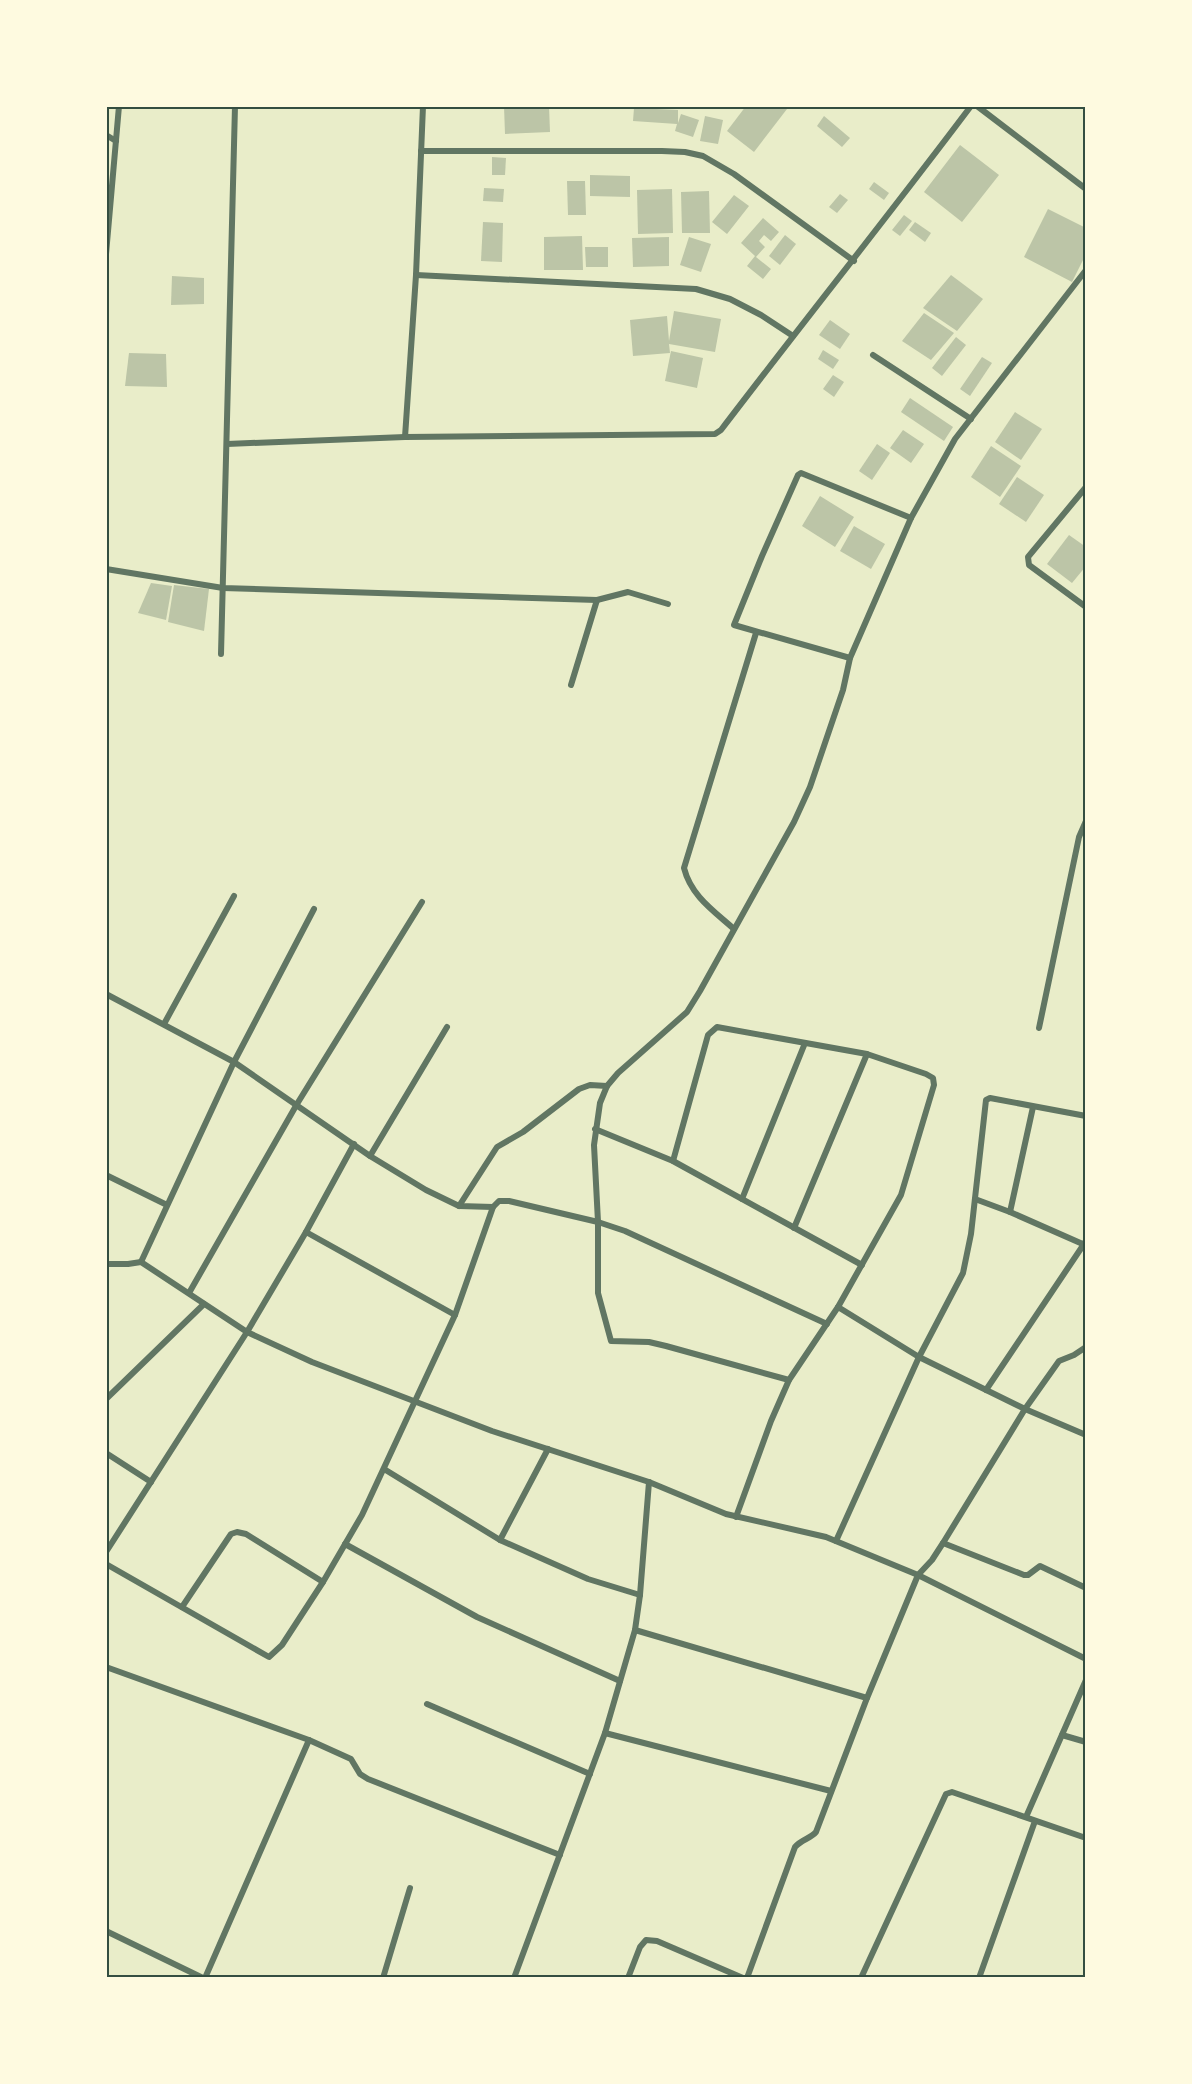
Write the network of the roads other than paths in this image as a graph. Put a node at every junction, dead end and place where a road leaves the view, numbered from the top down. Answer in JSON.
{"nodes":[{"id":1,"x":118,"y":106,"type":"edge"},
{"id":2,"x":235,"y":106,"type":"edge"},
{"id":3,"x":423,"y":106,"type":"edge"},
{"id":4,"x":971,"y":106,"type":"edge"},
{"id":5,"x":977,"y":106,"type":"edge"},
{"id":6,"x":106,"y":135,"type":"edge"},
{"id":7,"x":116,"y":141,"type":"junction"},
{"id":8,"x":421,"y":150,"type":"junction"},
{"id":9,"x":1086,"y":189,"type":"edge"},
{"id":10,"x":107,"y":230,"type":"edge"},
{"id":11,"x":106,"y":254,"type":"edge"},
{"id":12,"x":854,"y":261,"type":"junction"},
{"id":13,"x":1086,"y":270,"type":"edge"},
{"id":14,"x":416,"y":275,"type":"junction"},
{"id":15,"x":793,"y":336,"type":"junction"},
{"id":16,"x":873,"y":355,"type":"dead end"},
{"id":17,"x":971,"y":419,"type":"junction"},
{"id":18,"x":405,"y":437,"type":"junction"},
{"id":19,"x":226,"y":444,"type":"junction"},
{"id":20,"x":1086,"y":487,"type":"edge"},
{"id":21,"x":911,"y":518,"type":"junction"},
{"id":22,"x":106,"y":569,"type":"edge"},
{"id":23,"x":223,"y":588,"type":"junction"},
{"id":24,"x":597,"y":600,"type":"junction"},
{"id":25,"x":668,"y":604,"type":"dead end"},
{"id":26,"x":1086,"y":607,"type":"edge"},
{"id":27,"x":756,"y":633,"type":"junction"},
{"id":28,"x":221,"y":654,"type":"dead end"},
{"id":29,"x":850,"y":658,"type":"junction"},
{"id":30,"x":571,"y":685,"type":"dead end"},
{"id":31,"x":1086,"y":821,"type":"edge"},
{"id":32,"x":1082,"y":838,"type":"edge"},
{"id":33,"x":234,"y":896,"type":"dead end"},
{"id":34,"x":422,"y":902,"type":"dead end"},
{"id":35,"x":314,"y":909,"type":"dead end"},
{"id":36,"x":734,"y":929,"type":"junction"},
{"id":37,"x":106,"y":994,"type":"edge"},
{"id":38,"x":164,"y":1024,"type":"junction"},
{"id":39,"x":447,"y":1027,"type":"dead end"},
{"id":40,"x":1040,"y":1028,"type":"dead end"},
{"id":41,"x":805,"y":1043,"type":"junction"},
{"id":42,"x":867,"y":1054,"type":"junction"},
{"id":43,"x":234,"y":1062,"type":"junction"},
{"id":44,"x":607,"y":1086,"type":"junction"},
{"id":45,"x":297,"y":1104,"type":"junction"},
{"id":46,"x":1033,"y":1107,"type":"junction"},
{"id":47,"x":1086,"y":1116,"type":"edge"},
{"id":48,"x":595,"y":1129,"type":"junction"},
{"id":49,"x":354,"y":1144,"type":"junction"},
{"id":50,"x":370,"y":1156,"type":"junction"},
{"id":51,"x":673,"y":1161,"type":"junction"},
{"id":52,"x":106,"y":1175,"type":"edge"},
{"id":53,"x":742,"y":1199,"type":"junction"},
{"id":54,"x":975,"y":1199,"type":"junction"},
{"id":55,"x":167,"y":1205,"type":"junction"},
{"id":56,"x":459,"y":1206,"type":"junction"},
{"id":57,"x":493,"y":1207,"type":"junction"},
{"id":58,"x":1010,"y":1212,"type":"junction"},
{"id":59,"x":598,"y":1222,"type":"junction"},
{"id":60,"x":794,"y":1228,"type":"junction"},
{"id":61,"x":306,"y":1232,"type":"junction"},
{"id":62,"x":1085,"y":1244,"type":"edge"},
{"id":63,"x":141,"y":1262,"type":"junction"},
{"id":64,"x":106,"y":1264,"type":"edge"},
{"id":65,"x":862,"y":1265,"type":"junction"},
{"id":66,"x":189,"y":1293,"type":"junction"},
{"id":67,"x":204,"y":1304,"type":"junction"},
{"id":68,"x":838,"y":1307,"type":"junction"},
{"id":69,"x":455,"y":1315,"type":"junction"},
{"id":70,"x":827,"y":1324,"type":"junction"},
{"id":71,"x":247,"y":1332,"type":"junction"},
{"id":72,"x":1086,"y":1347,"type":"edge"},
{"id":73,"x":919,"y":1357,"type":"junction"},
{"id":74,"x":789,"y":1380,"type":"junction"},
{"id":75,"x":986,"y":1390,"type":"junction"},
{"id":76,"x":106,"y":1398,"type":"edge"},
{"id":77,"x":416,"y":1402,"type":"junction"},
{"id":78,"x":1026,"y":1409,"type":"junction"},
{"id":79,"x":1086,"y":1435,"type":"edge"},
{"id":80,"x":548,"y":1449,"type":"junction"},
{"id":81,"x":106,"y":1453,"type":"edge"},
{"id":82,"x":384,"y":1469,"type":"junction"},
{"id":83,"x":151,"y":1482,"type":"junction"},
{"id":84,"x":649,"y":1482,"type":"junction"},
{"id":85,"x":736,"y":1517,"type":"junction"},
{"id":86,"x":500,"y":1540,"type":"junction"},
{"id":87,"x":836,"y":1541,"type":"junction"},
{"id":88,"x":944,"y":1543,"type":"junction"},
{"id":89,"x":345,"y":1544,"type":"junction"},
{"id":90,"x":106,"y":1552,"type":"edge"},
{"id":91,"x":106,"y":1564,"type":"edge"},
{"id":92,"x":918,"y":1575,"type":"junction"},
{"id":93,"x":323,"y":1582,"type":"junction"},
{"id":94,"x":1086,"y":1588,"type":"edge"},
{"id":95,"x":640,"y":1595,"type":"junction"},
{"id":96,"x":182,"y":1607,"type":"junction"},
{"id":97,"x":635,"y":1630,"type":"junction"},
{"id":98,"x":1086,"y":1659,"type":"edge"},
{"id":99,"x":106,"y":1667,"type":"edge"},
{"id":100,"x":1086,"y":1680,"type":"edge"},
{"id":101,"x":621,"y":1681,"type":"junction"},
{"id":102,"x":867,"y":1698,"type":"junction"},
{"id":103,"x":427,"y":1704,"type":"dead end"},
{"id":104,"x":605,"y":1733,"type":"junction"},
{"id":105,"x":1062,"y":1734,"type":"junction"},
{"id":106,"x":309,"y":1740,"type":"junction"},
{"id":107,"x":1086,"y":1742,"type":"edge"},
{"id":108,"x":590,"y":1774,"type":"junction"},
{"id":109,"x":831,"y":1791,"type":"junction"},
{"id":110,"x":1026,"y":1817,"type":"junction"},
{"id":111,"x":1035,"y":1821,"type":"junction"},
{"id":112,"x":1086,"y":1838,"type":"edge"},
{"id":113,"x":560,"y":1855,"type":"junction"},
{"id":114,"x":410,"y":1888,"type":"dead end"},
{"id":115,"x":106,"y":1931,"type":"edge"},
{"id":116,"x":204,"y":1977,"type":"edge"},
{"id":117,"x":383,"y":1977,"type":"edge"},
{"id":118,"x":514,"y":1977,"type":"edge"},
{"id":119,"x":628,"y":1977,"type":"edge"},
{"id":120,"x":743,"y":1977,"type":"edge"},
{"id":121,"x":747,"y":1977,"type":"edge"},
{"id":122,"x":861,"y":1977,"type":"edge"},
{"id":123,"x":979,"y":1977,"type":"edge"}],
"edges":[{"from":1,"to":7,"type":"street"},
{"from":2,"to":19,"type":"street"},
{"from":3,"to":8,"type":"street"},
{"from":4,"to":12,"type":"street"},
{"from":5,"to":9,"type":"street"},
{"from":6,"to":7,"type":"street"},
{"from":7,"to":10,"type":"street"},
{"from":8,"to":12,"type":"street"},
{"from":8,"to":14,"type":"street"},
{"from":10,"to":11,"type":"street"},
{"from":12,"to":15,"type":"street"},
{"from":13,"to":17,"type":"street"},
{"from":14,"to":15,"type":"street"},
{"from":14,"to":18,"type":"street"},
{"from":15,"to":18,"type":"street"},
{"from":16,"to":17,"type":"street"},
{"from":17,"to":21,"type":"street"},
{"from":18,"to":19,"type":"street"},
{"from":19,"to":23,"type":"street"},
{"from":20,"to":26,"type":"street"},
{"from":21,"to":27,"type":"street"},
{"from":21,"to":29,"type":"street"},
{"from":22,"to":23,"type":"street"},
{"from":23,"to":24,"type":"street"},
{"from":23,"to":28,"type":"street"},
{"from":24,"to":25,"type":"street"},
{"from":24,"to":30,"type":"street"},
{"from":27,"to":29,"type":"street"},
{"from":27,"to":36,"type":"street"},
{"from":29,"to":36,"type":"street"},
{"from":31,"to":32,"type":"street"},
{"from":32,"to":40,"type":"street"},
{"from":33,"to":38,"type":"street"},
{"from":34,"to":45,"type":"street"},
{"from":35,"to":43,"type":"street"},
{"from":36,"to":44,"type":"street"},
{"from":37,"to":38,"type":"street"},
{"from":38,"to":43,"type":"street"},
{"from":39,"to":50,"type":"street"},
{"from":41,"to":42,"type":"street"},
{"from":41,"to":51,"type":"street"},
{"from":41,"to":53,"type":"street"},
{"from":42,"to":60,"type":"street"},
{"from":42,"to":65,"type":"street"},
{"from":43,"to":45,"type":"street"},
{"from":43,"to":55,"type":"street"},
{"from":44,"to":48,"type":"street"},
{"from":44,"to":56,"type":"street"},
{"from":45,"to":49,"type":"street"},
{"from":45,"to":66,"type":"street"},
{"from":46,"to":47,"type":"street"},
{"from":46,"to":54,"type":"street"},
{"from":46,"to":58,"type":"street"},
{"from":48,"to":51,"type":"street"},
{"from":48,"to":59,"type":"street"},
{"from":49,"to":50,"type":"street"},
{"from":49,"to":61,"type":"street"},
{"from":50,"to":56,"type":"street"},
{"from":51,"to":53,"type":"street"},
{"from":52,"to":55,"type":"street"},
{"from":53,"to":60,"type":"street"},
{"from":54,"to":58,"type":"street"},
{"from":54,"to":73,"type":"street"},
{"from":55,"to":63,"type":"street"},
{"from":56,"to":57,"type":"street"},
{"from":57,"to":59,"type":"street"},
{"from":57,"to":69,"type":"street"},
{"from":58,"to":62,"type":"street"},
{"from":59,"to":70,"type":"street"},
{"from":59,"to":74,"type":"street"},
{"from":60,"to":65,"type":"street"},
{"from":61,"to":69,"type":"street"},
{"from":61,"to":71,"type":"street"},
{"from":62,"to":75,"type":"street"},
{"from":63,"to":64,"type":"street"},
{"from":63,"to":66,"type":"street"},
{"from":65,"to":68,"type":"street"},
{"from":66,"to":67,"type":"street"},
{"from":67,"to":71,"type":"street"},
{"from":67,"to":76,"type":"street"},
{"from":68,"to":70,"type":"street"},
{"from":68,"to":73,"type":"street"},
{"from":69,"to":77,"type":"street"},
{"from":70,"to":74,"type":"street"},
{"from":71,"to":77,"type":"street"},
{"from":71,"to":83,"type":"street"},
{"from":72,"to":78,"type":"street"},
{"from":73,"to":75,"type":"street"},
{"from":73,"to":87,"type":"street"},
{"from":74,"to":85,"type":"street"},
{"from":75,"to":78,"type":"street"},
{"from":77,"to":80,"type":"street"},
{"from":77,"to":82,"type":"street"},
{"from":78,"to":79,"type":"street"},
{"from":78,"to":88,"type":"street"},
{"from":80,"to":84,"type":"street"},
{"from":80,"to":86,"type":"street"},
{"from":81,"to":83,"type":"street"},
{"from":82,"to":86,"type":"street"},
{"from":82,"to":89,"type":"street"},
{"from":83,"to":90,"type":"street"},
{"from":84,"to":85,"type":"street"},
{"from":84,"to":95,"type":"street"},
{"from":85,"to":87,"type":"street"},
{"from":86,"to":95,"type":"street"},
{"from":87,"to":92,"type":"street"},
{"from":88,"to":92,"type":"street"},
{"from":88,"to":94,"type":"street"},
{"from":89,"to":93,"type":"street"},
{"from":89,"to":101,"type":"street"},
{"from":91,"to":96,"type":"street"},
{"from":92,"to":98,"type":"street"},
{"from":92,"to":102,"type":"street"},
{"from":93,"to":96,"type":"street"},
{"from":93,"to":96,"type":"street"},
{"from":95,"to":97,"type":"street"},
{"from":97,"to":101,"type":"street"},
{"from":97,"to":102,"type":"street"},
{"from":99,"to":106,"type":"street"},
{"from":100,"to":105,"type":"street"},
{"from":101,"to":104,"type":"street"},
{"from":102,"to":109,"type":"street"},
{"from":103,"to":108,"type":"street"},
{"from":104,"to":108,"type":"street"},
{"from":104,"to":109,"type":"street"},
{"from":105,"to":107,"type":"street"},
{"from":105,"to":110,"type":"street"},
{"from":106,"to":113,"type":"street"},
{"from":106,"to":116,"type":"street"},
{"from":108,"to":113,"type":"street"},
{"from":109,"to":121,"type":"street"},
{"from":110,"to":111,"type":"street"},
{"from":110,"to":122,"type":"street"},
{"from":111,"to":112,"type":"street"},
{"from":111,"to":123,"type":"street"},
{"from":113,"to":118,"type":"street"},
{"from":114,"to":117,"type":"street"},
{"from":115,"to":116,"type":"street"},
{"from":119,"to":120,"type":"street"}]}
